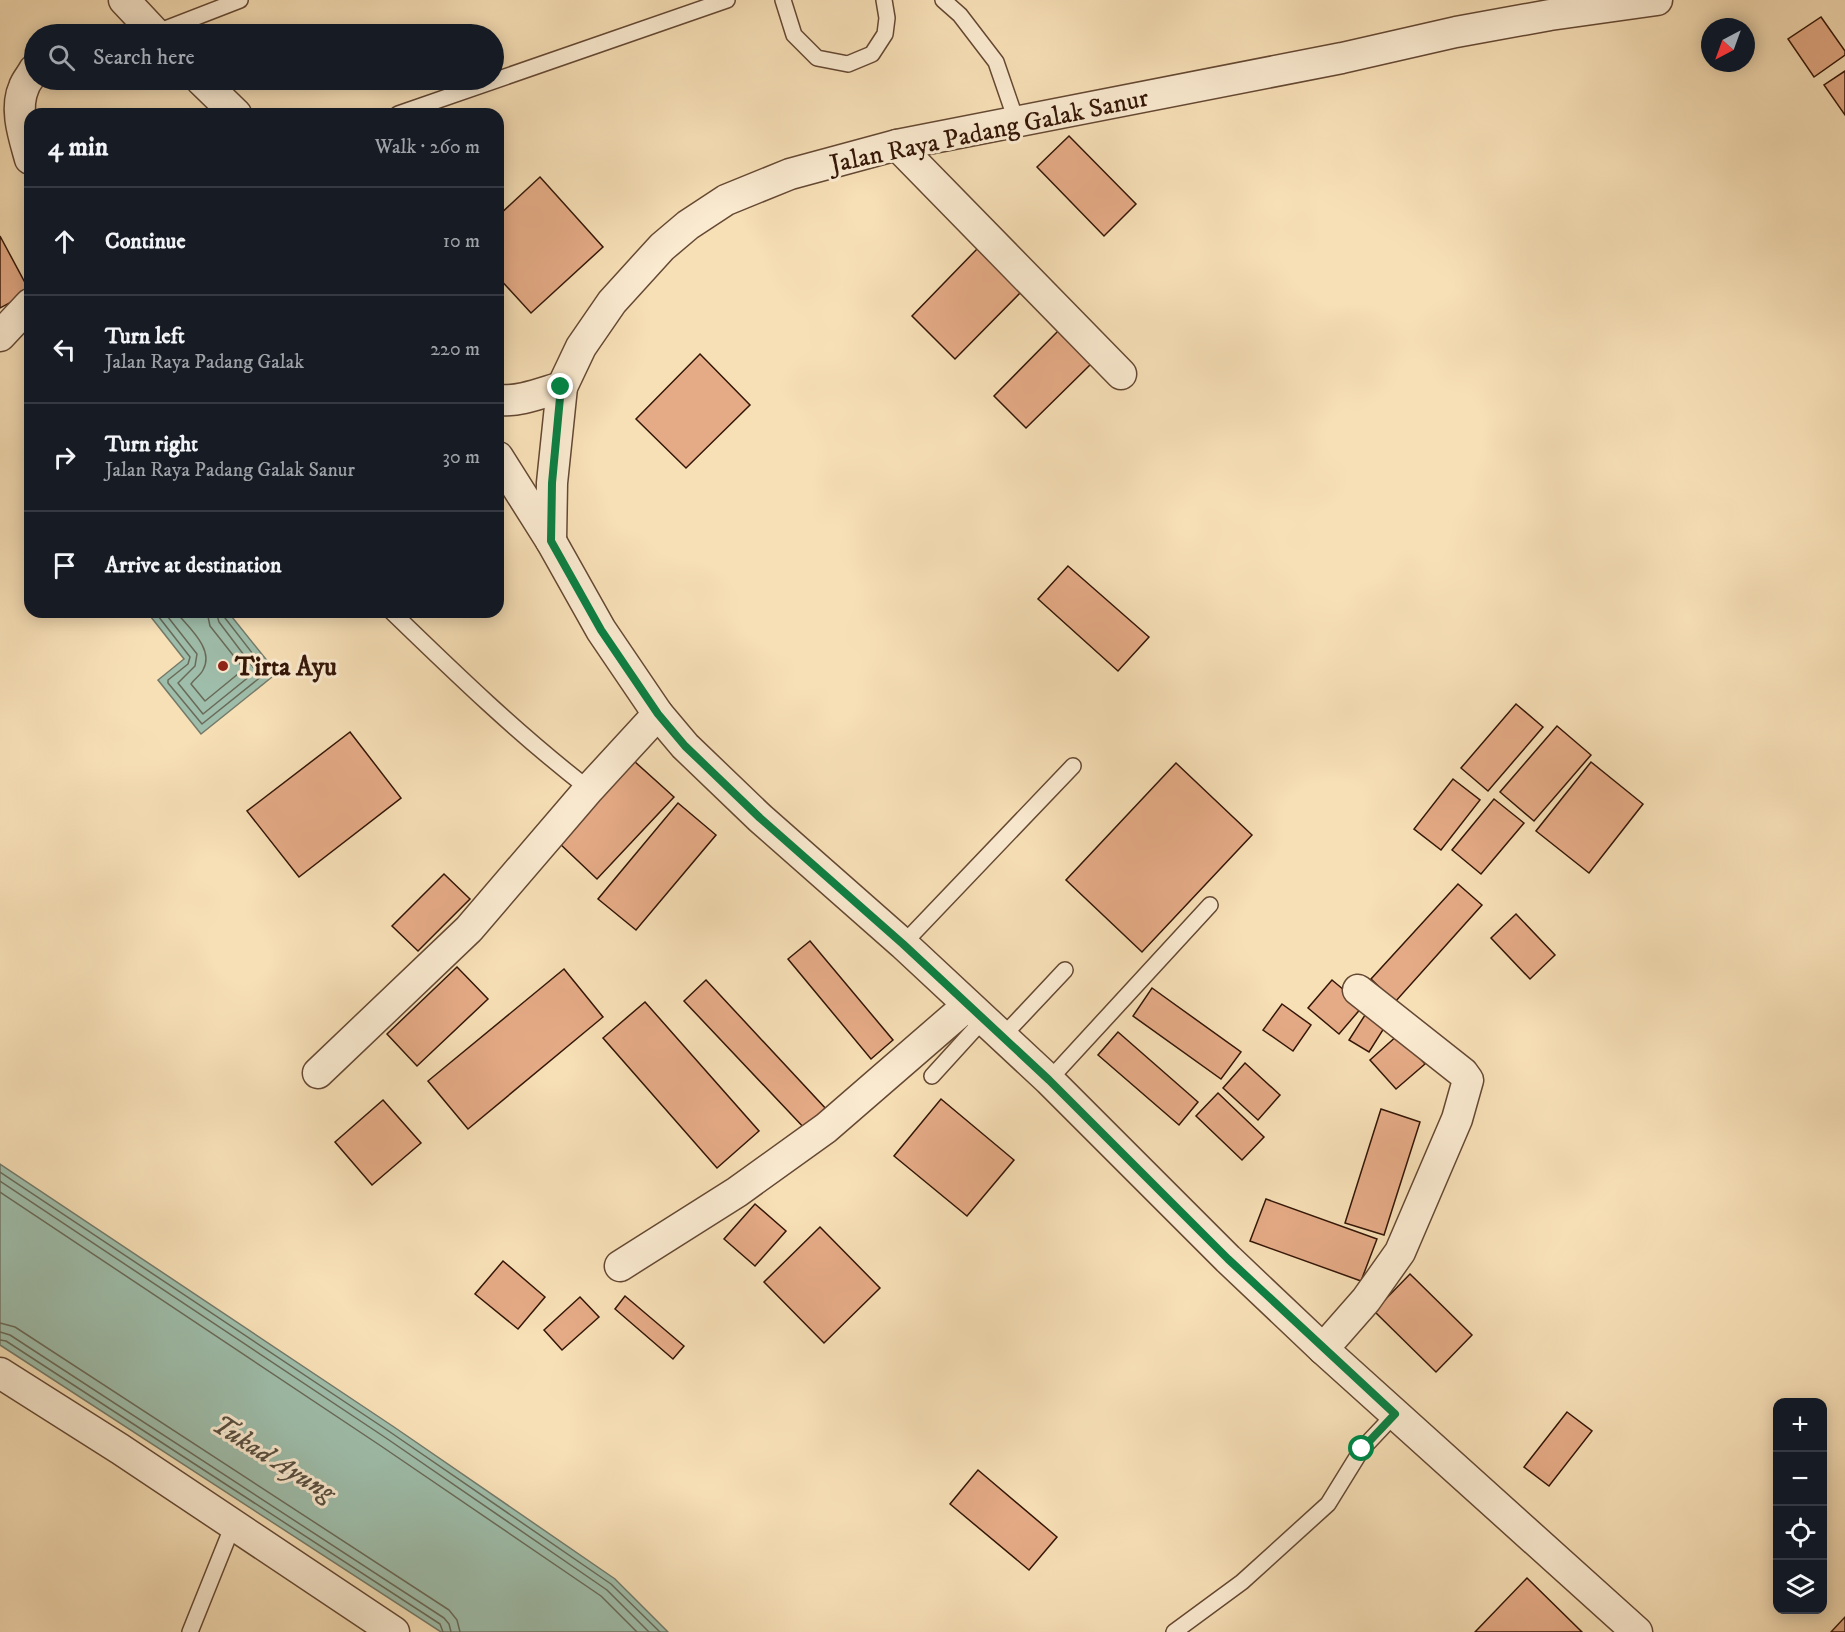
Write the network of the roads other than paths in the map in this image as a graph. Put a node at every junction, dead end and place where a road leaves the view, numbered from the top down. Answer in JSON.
{"nodes":[{"id":1,"x":124,"y":0,"type":"edge"},
{"id":2,"x":240,"y":0,"type":"edge"},
{"id":3,"x":727,"y":0,"type":"edge"},
{"id":4,"x":783,"y":0,"type":"edge"},
{"id":5,"x":884,"y":0,"type":"edge"},
{"id":6,"x":943,"y":0,"type":"edge"},
{"id":7,"x":1657,"y":0,"type":"edge"},
{"id":8,"x":140,"y":24,"type":"edge"},
{"id":9,"x":174,"y":24,"type":"edge"},
{"id":10,"x":504,"y":77,"type":"edge"},
{"id":11,"x":24,"y":86,"type":"edge"},
{"id":12,"x":211,"y":90,"type":"edge"},
{"id":13,"x":467,"y":90,"type":"edge"},
{"id":14,"x":230,"y":108,"type":"edge"},
{"id":15,"x":415,"y":108,"type":"edge"},
{"id":16,"x":1016,"y":120,"type":"junction"},
{"id":17,"x":24,"y":137,"type":"edge"},
{"id":18,"x":897,"y":145,"type":"junction"},
{"id":19,"x":24,"y":310,"type":"edge"},
{"id":20,"x":0,"y":336,"type":"edge"},
{"id":21,"x":1121,"y":374,"type":"dead end"},
{"id":22,"x":561,"y":387,"type":"junction"},
{"id":23,"x":504,"y":400,"type":"edge"},
{"id":24,"x":504,"y":467,"type":"edge"},
{"id":25,"x":551,"y":541,"type":"junction"},
{"id":26,"x":398,"y":618,"type":"edge"},
{"id":27,"x":658,"y":714,"type":"junction"},
{"id":28,"x":1073,"y":766,"type":"dead end"},
{"id":29,"x":589,"y":789,"type":"junction"},
{"id":30,"x":1210,"y":905,"type":"dead end"},
{"id":31,"x":903,"y":944,"type":"junction"},
{"id":32,"x":1065,"y":970,"type":"dead end"},
{"id":33,"x":1358,"y":990,"type":"dead end"},
{"id":34,"x":984,"y":1020,"type":"junction"},
{"id":35,"x":318,"y":1073,"type":"dead end"},
{"id":36,"x":932,"y":1076,"type":"dead end"},
{"id":37,"x":1049,"y":1080,"type":"junction"},
{"id":38,"x":620,"y":1266,"type":"dead end"},
{"id":39,"x":1323,"y":1349,"type":"junction"},
{"id":40,"x":0,"y":1373,"type":"edge"},
{"id":41,"x":1395,"y":1414,"type":"junction"},
{"id":42,"x":233,"y":1525,"type":"junction"},
{"id":43,"x":190,"y":1632,"type":"edge"},
{"id":44,"x":394,"y":1632,"type":"edge"},
{"id":45,"x":1174,"y":1632,"type":"edge"},
{"id":46,"x":1637,"y":1632,"type":"edge"}],
"edges":[{"from":1,"to":8,"type":"street"},
{"from":2,"to":9,"type":"lane"},
{"from":3,"to":10,"type":"lane"},
{"from":4,"to":5,"type":"lane"},
{"from":6,"to":16,"type":"lane"},
{"from":7,"to":16,"type":"street","name":"Jalan Raya Padang Galak Sanur"},
{"from":11,"to":17,"type":"street"},
{"from":12,"to":14,"type":"street"},
{"from":13,"to":15,"type":"lane"},
{"from":16,"to":18,"type":"street","name":"Jalan Raya Padang Galak Sanur"},
{"from":18,"to":21,"type":"street"},
{"from":18,"to":22,"type":"street","name":"Jalan Raya Padang Galak Sanur"},
{"from":19,"to":20,"type":"street"},
{"from":22,"to":23,"type":"street"},
{"from":22,"to":25,"type":"street","name":"Jalan Raya Padang Galak Sanur"},
{"from":24,"to":25,"type":"street"},
{"from":25,"to":27,"type":"street"},
{"from":26,"to":29,"type":"lane"},
{"from":27,"to":29,"type":"street"},
{"from":27,"to":31,"type":"street"},
{"from":28,"to":31,"type":"lane"},
{"from":29,"to":35,"type":"street"},
{"from":30,"to":37,"type":"lane"},
{"from":31,"to":34,"type":"street"},
{"from":32,"to":34,"type":"lane"},
{"from":33,"to":39,"type":"street"},
{"from":34,"to":36,"type":"lane"},
{"from":34,"to":37,"type":"street"},
{"from":34,"to":38,"type":"street"},
{"from":37,"to":39,"type":"street"},
{"from":39,"to":41,"type":"street"},
{"from":40,"to":42,"type":"street"},
{"from":41,"to":45,"type":"lane"},
{"from":41,"to":46,"type":"street"},
{"from":42,"to":43,"type":"lane"},
{"from":42,"to":44,"type":"street"}]}
